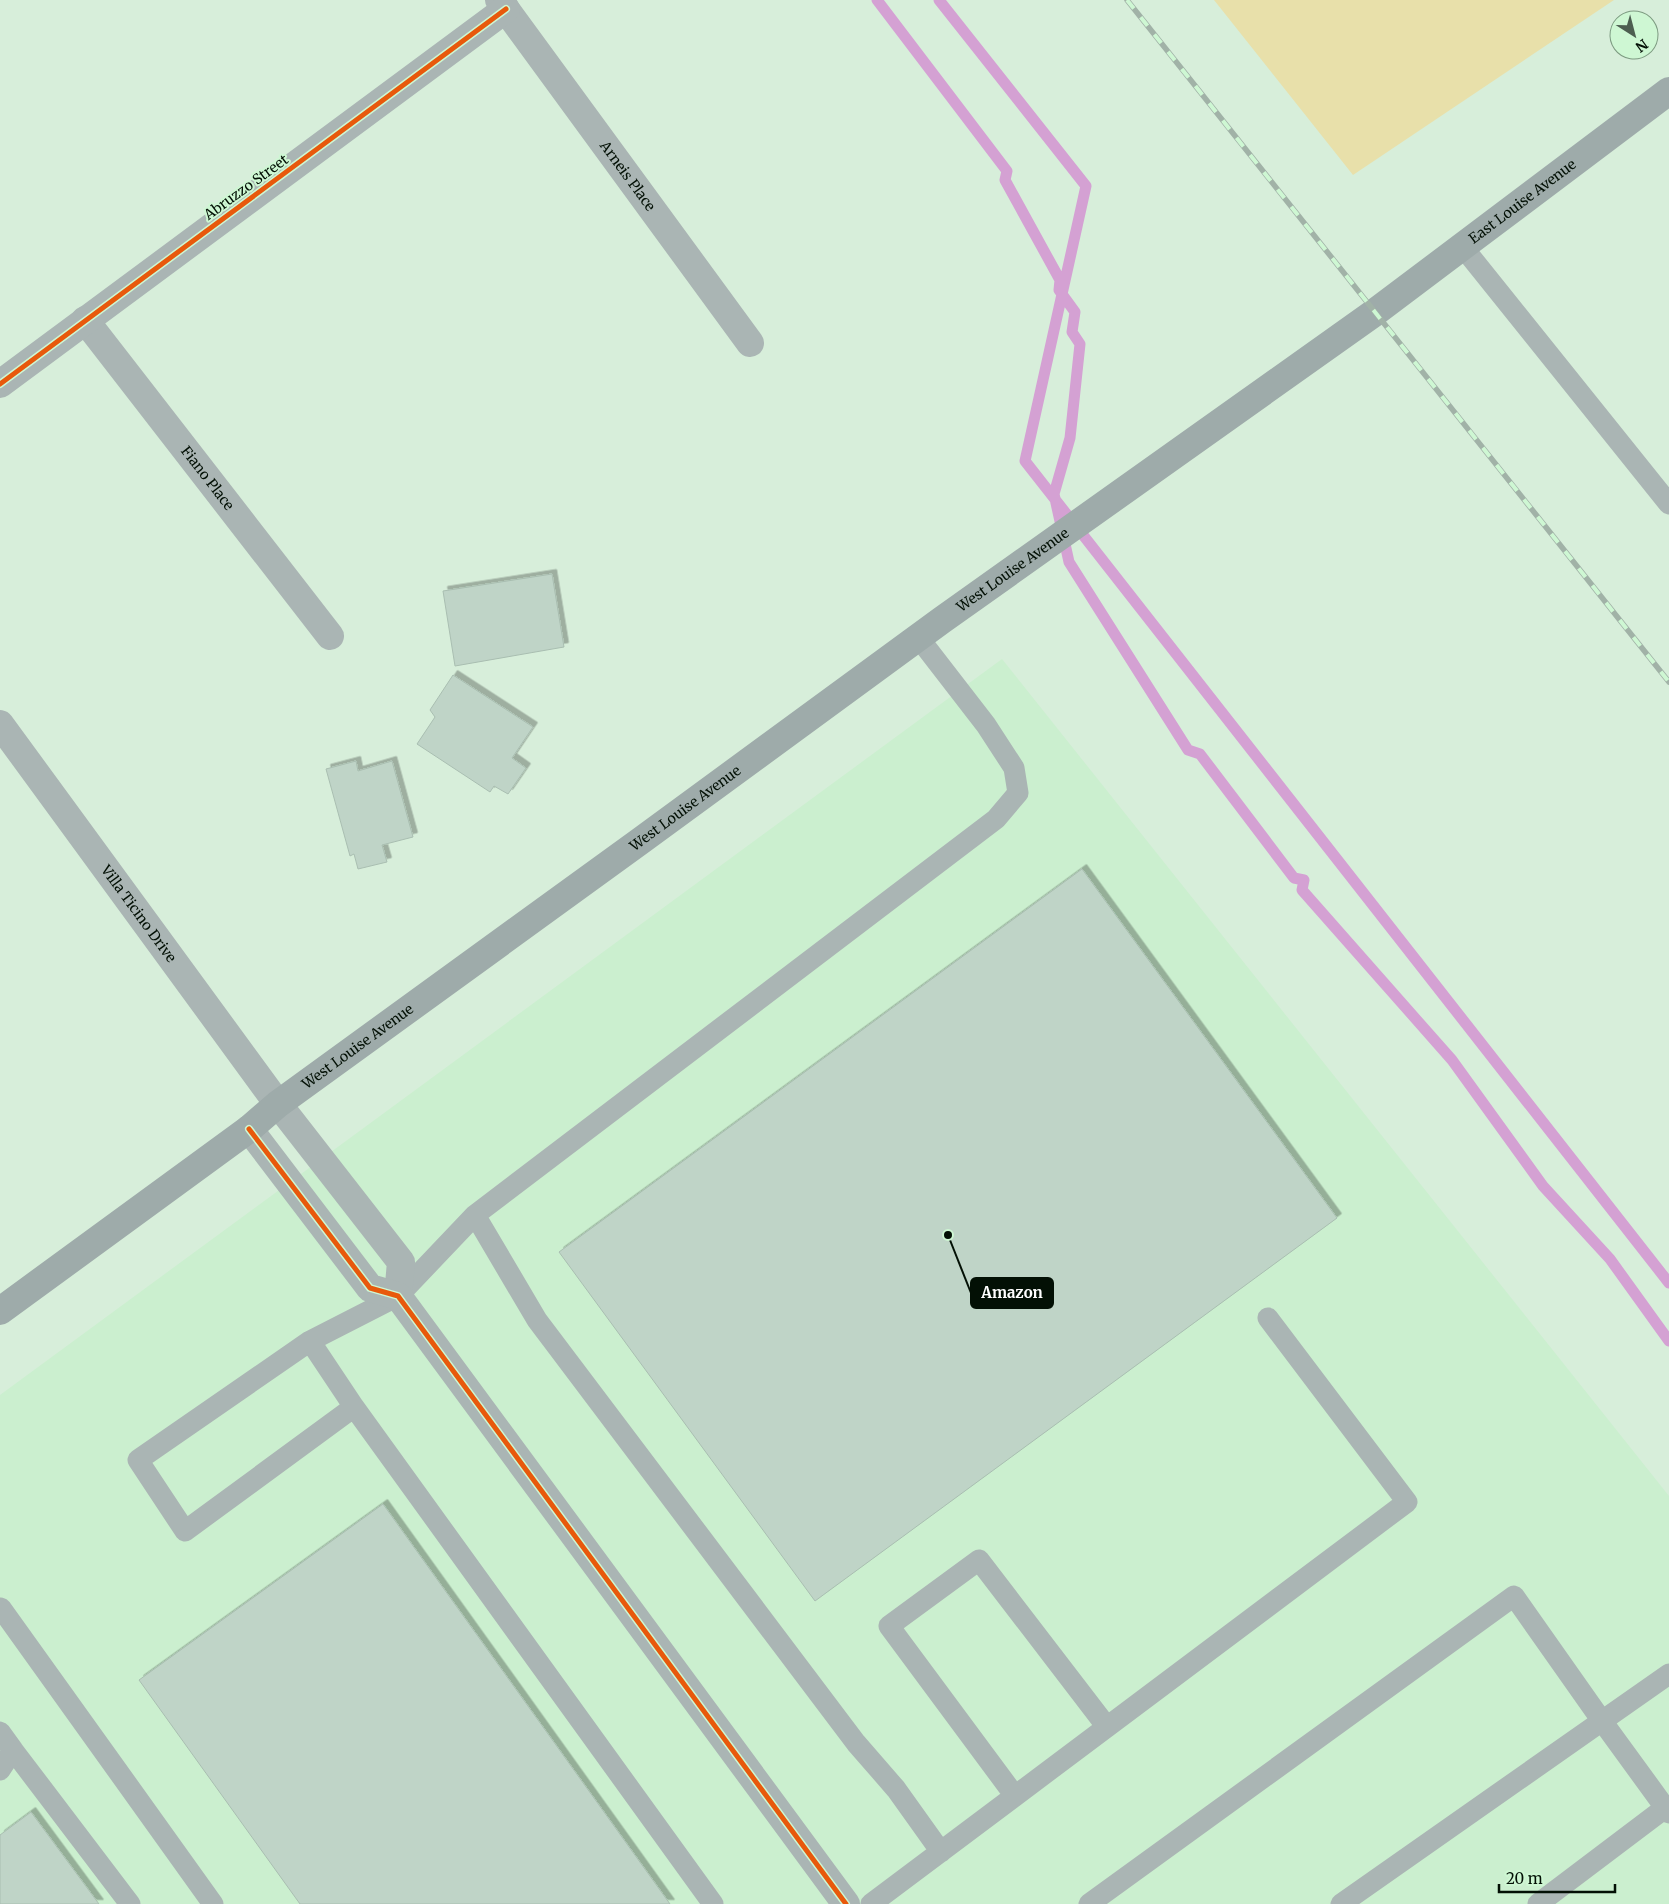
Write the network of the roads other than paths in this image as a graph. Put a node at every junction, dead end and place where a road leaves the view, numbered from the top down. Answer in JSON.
{"nodes":[{"id":1,"x":502,"y":4,"type":"edge"},
{"id":2,"x":1669,"y":91,"type":"edge"},
{"id":3,"x":1462,"y":246,"type":"junction"},
{"id":4,"x":1374,"y":313,"type":"joint"},
{"id":5,"x":85,"y":320,"type":"junction"},
{"id":6,"x":750,"y":343,"type":"dead end"},
{"id":7,"x":0,"y":384,"type":"edge"},
{"id":8,"x":1669,"y":504,"type":"edge"},
{"id":9,"x":330,"y":636,"type":"dead end"},
{"id":10,"x":918,"y":637,"type":"junction"},
{"id":11,"x":0,"y":724,"type":"edge"},
{"id":12,"x":278,"y":1104,"type":"junction"},
{"id":13,"x":249,"y":1129,"type":"junction"},
{"id":14,"x":475,"y":1215,"type":"junction"},
{"id":15,"x":398,"y":1296,"type":"junction"},
{"id":16,"x":0,"y":1311,"type":"edge"},
{"id":17,"x":1268,"y":1318,"type":"dead end"},
{"id":18,"x":310,"y":1341,"type":"junction"},
{"id":19,"x":354,"y":1407,"type":"junction"},
{"id":20,"x":1,"y":1608,"type":"edge"},
{"id":21,"x":1669,"y":1674,"type":"edge"},
{"id":22,"x":1602,"y":1721,"type":"junction"},
{"id":23,"x":1107,"y":1727,"type":"junction"},
{"id":24,"x":0,"y":1732,"type":"edge"},
{"id":25,"x":13,"y":1750,"type":"junction"},
{"id":26,"x":0,"y":1770,"type":"edge"},
{"id":27,"x":1015,"y":1796,"type":"junction"},
{"id":28,"x":1667,"y":1810,"type":"edge"},
{"id":29,"x":941,"y":1852,"type":"junction"},
{"id":30,"x":130,"y":1904,"type":"edge"},
{"id":31,"x":214,"y":1904,"type":"edge"},
{"id":32,"x":713,"y":1904,"type":"edge"},
{"id":33,"x":846,"y":1904,"type":"edge"},
{"id":34,"x":871,"y":1904,"type":"edge"},
{"id":35,"x":1089,"y":1904,"type":"edge"},
{"id":36,"x":1341,"y":1904,"type":"edge"},
{"id":37,"x":1538,"y":1904,"type":"edge"}],
"edges":[{"from":1,"to":5,"type":"street","name":"Abruzzo Street"},
{"from":1,"to":6,"type":"street","name":"Arneis Place"},
{"from":2,"to":3,"type":"main road","name":"East Louise Avenue"},
{"from":3,"to":4,"type":"main road","name":"East Louise Avenue"},
{"from":3,"to":8,"type":"lane"},
{"from":4,"to":10,"type":"main road","name":"West Louise Avenue"},
{"from":5,"to":7,"type":"street","name":"Abruzzo Street"},
{"from":5,"to":9,"type":"street","name":"Fiano Place"},
{"from":10,"to":12,"type":"main road","name":"West Louise Avenue"},
{"from":10,"to":14,"type":"lane"},
{"from":11,"to":12,"type":"street","name":"Villa Ticino Drive"},
{"from":12,"to":13,"type":"main road","name":"West Louise Avenue"},
{"from":12,"to":15,"type":"street","name":"Villa Ticino Drive"},
{"from":13,"to":15,"type":"street"},
{"from":13,"to":16,"type":"main road","name":"West Louise Avenue"},
{"from":14,"to":15,"type":"lane"},
{"from":14,"to":29,"type":"lane"},
{"from":15,"to":18,"type":"lane"},
{"from":15,"to":33,"type":"street"},
{"from":17,"to":23,"type":"lane"},
{"from":18,"to":19,"type":"lane"},
{"from":18,"to":19,"type":"lane"},
{"from":19,"to":32,"type":"lane"},
{"from":20,"to":31,"type":"lane"},
{"from":21,"to":22,"type":"lane"},
{"from":22,"to":28,"type":"lane"},
{"from":22,"to":35,"type":"lane"},
{"from":22,"to":36,"type":"lane"},
{"from":23,"to":27,"type":"lane"},
{"from":23,"to":27,"type":"lane"},
{"from":24,"to":25,"type":"lane"},
{"from":25,"to":26,"type":"lane"},
{"from":25,"to":30,"type":"lane"},
{"from":27,"to":29,"type":"lane"},
{"from":28,"to":37,"type":"lane"},
{"from":29,"to":34,"type":"lane"}]}
